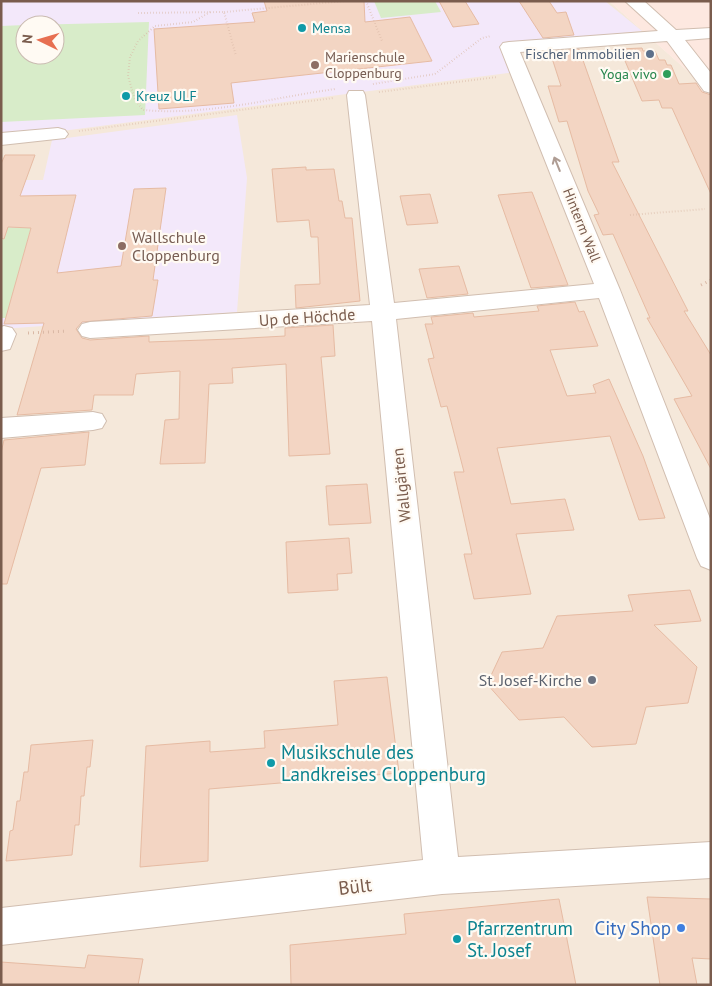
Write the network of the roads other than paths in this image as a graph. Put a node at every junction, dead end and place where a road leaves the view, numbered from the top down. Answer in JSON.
{"nodes":[{"id":1,"x":633,"y":1,"type":"edge"},
{"id":2,"x":711,"y":32,"type":"edge"},
{"id":3,"x":672,"y":36,"type":"junction"},
{"id":4,"x":711,"y":86,"type":"edge"},
{"id":5,"x":357,"y":89,"type":"road end"},
{"id":6,"x":58,"y":134,"type":"road end"},
{"id":7,"x":1,"y":139,"type":"edge"},
{"id":8,"x":608,"y":290,"type":"junction"},
{"id":9,"x":383,"y":312,"type":"junction"},
{"id":10,"x":90,"y":330,"type":"road end"},
{"id":11,"x":92,"y":421,"type":"dead end"},
{"id":12,"x":1,"y":428,"type":"edge"},
{"id":13,"x":711,"y":558,"type":"edge"},
{"id":14,"x":711,"y":860,"type":"edge"},
{"id":15,"x":442,"y":876,"type":"junction"},
{"id":16,"x":1,"y":927,"type":"edge"}],
"edges":[{"from":1,"to":3,"type":"street"},
{"from":2,"to":3,"type":"street"},
{"from":3,"to":4,"type":"street"},
{"from":8,"to":3,"type":"street","name":"Hinterm Wall","one_way":true},
{"from":5,"to":9,"type":"street","name":"Wallgärten"},
{"from":6,"to":7,"type":"street"},
{"from":8,"to":9,"type":"street","name":"Up de Höchde"},
{"from":8,"to":13,"type":"street","name":"Hinterm Wall"},
{"from":9,"to":10,"type":"street","name":"Up de Höchde"},
{"from":9,"to":15,"type":"street","name":"Wallgärten"},
{"from":11,"to":12,"type":"street"},
{"from":14,"to":15,"type":"street","name":"Bült"},
{"from":15,"to":16,"type":"street","name":"Bült"}]}
